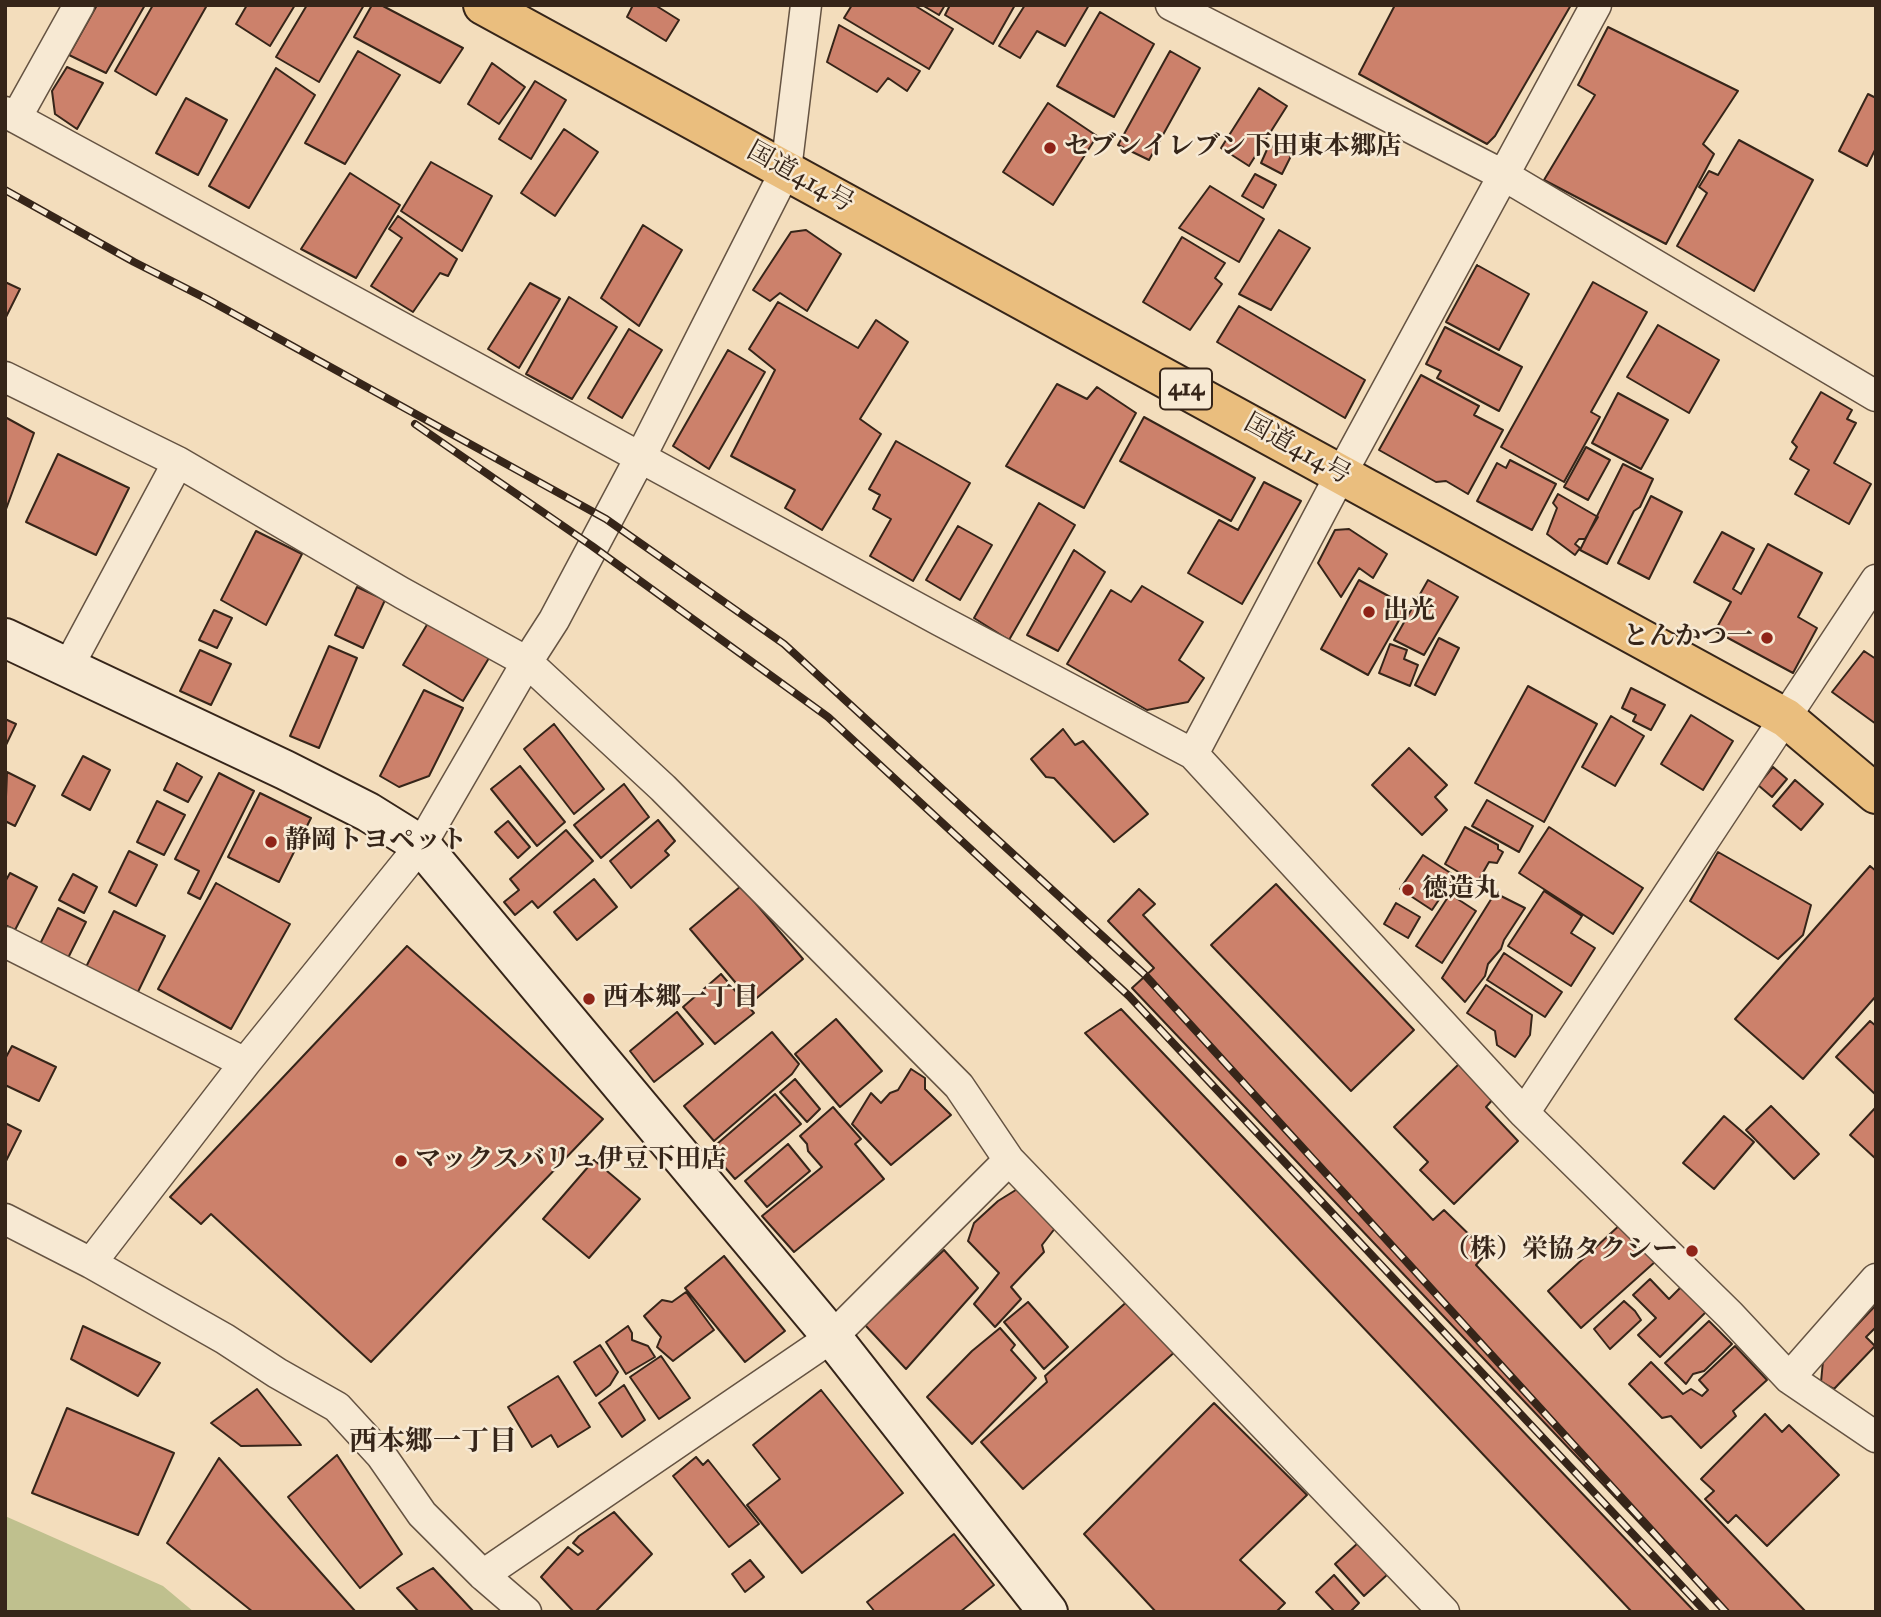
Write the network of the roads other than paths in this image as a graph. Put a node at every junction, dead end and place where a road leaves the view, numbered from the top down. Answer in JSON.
{"nodes":[{"id":1,"x":79,"y":5,"type":"edge"},
{"id":2,"x":483,"y":5,"type":"edge"},
{"id":3,"x":806,"y":5,"type":"edge"},
{"id":4,"x":1171,"y":5,"type":"edge"},
{"id":5,"x":1596,"y":5,"type":"edge"},
{"id":6,"x":11,"y":115,"type":"edge"},
{"id":7,"x":786,"y":170,"type":"junction"},
{"id":8,"x":1505,"y":176,"type":"junction"},
{"id":9,"x":5,"y":377,"type":"edge"},
{"id":10,"x":1876,"y":396,"type":"edge"},
{"id":11,"x":640,"y":458,"type":"junction"},
{"id":12,"x":178,"y":462,"type":"junction"},
{"id":13,"x":1341,"y":474,"type":"junction"},
{"id":14,"x":1876,"y":580,"type":"edge"},
{"id":15,"x":5,"y":638,"type":"edge"},
{"id":16,"x":527,"y":662,"type":"junction"},
{"id":17,"x":68,"y":667,"type":"junction"},
{"id":18,"x":1786,"y":718,"type":"junction"},
{"id":19,"x":1192,"y":754,"type":"junction"},
{"id":20,"x":1876,"y":794,"type":"edge"},
{"id":21,"x":421,"y":845,"type":"junction"},
{"id":22,"x":5,"y":942,"type":"edge"},
{"id":23,"x":244,"y":1063,"type":"junction"},
{"id":24,"x":1524,"y":1113,"type":"junction"},
{"id":25,"x":1009,"y":1160,"type":"junction"},
{"id":26,"x":5,"y":1219,"type":"edge"},
{"id":27,"x":91,"y":1263,"type":"junction"},
{"id":28,"x":1876,"y":1279,"type":"edge"},
{"id":29,"x":832,"y":1337,"type":"junction"},
{"id":30,"x":1788,"y":1378,"type":"junction"},
{"id":31,"x":1876,"y":1437,"type":"edge"},
{"id":32,"x":483,"y":1575,"type":"junction"},
{"id":33,"x":526,"y":1612,"type":"edge"},
{"id":34,"x":1048,"y":1612,"type":"edge"},
{"id":35,"x":1444,"y":1612,"type":"edge"}],
"edges":[{"from":1,"to":6,"type":"street"},
{"from":2,"to":7,"type":"highway","name":"国道414号","number":"414"},
{"from":3,"to":7,"type":"street"},
{"from":4,"to":8,"type":"street"},
{"from":5,"to":8,"type":"street"},
{"from":6,"to":11,"type":"street"},
{"from":7,"to":11,"type":"street"},
{"from":7,"to":13,"type":"highway","name":"国道414号","number":"414"},
{"from":8,"to":10,"type":"street"},
{"from":8,"to":13,"type":"street"},
{"from":9,"to":12,"type":"street"},
{"from":11,"to":16,"type":"street"},
{"from":11,"to":19,"type":"street"},
{"from":12,"to":16,"type":"street"},
{"from":12,"to":17,"type":"street"},
{"from":13,"to":18,"type":"highway","name":"国道414号","number":"414"},
{"from":13,"to":19,"type":"street"},
{"from":14,"to":18,"type":"street"},
{"from":15,"to":17,"type":"street"},
{"from":16,"to":21,"type":"street"},
{"from":16,"to":25,"type":"street"},
{"from":17,"to":21,"type":"street"},
{"from":18,"to":20,"type":"highway","name":"国道414号","number":"414"},
{"from":18,"to":24,"type":"street"},
{"from":19,"to":24,"type":"street"},
{"from":21,"to":23,"type":"street"},
{"from":21,"to":29,"type":"street"},
{"from":22,"to":23,"type":"street"},
{"from":23,"to":27,"type":"street"},
{"from":24,"to":30,"type":"street"},
{"from":25,"to":29,"type":"street"},
{"from":25,"to":35,"type":"street"},
{"from":26,"to":27,"type":"street"},
{"from":27,"to":32,"type":"street"},
{"from":28,"to":30,"type":"street"},
{"from":29,"to":32,"type":"street"},
{"from":29,"to":34,"type":"street"},
{"from":30,"to":31,"type":"street"},
{"from":32,"to":33,"type":"street"}]}
